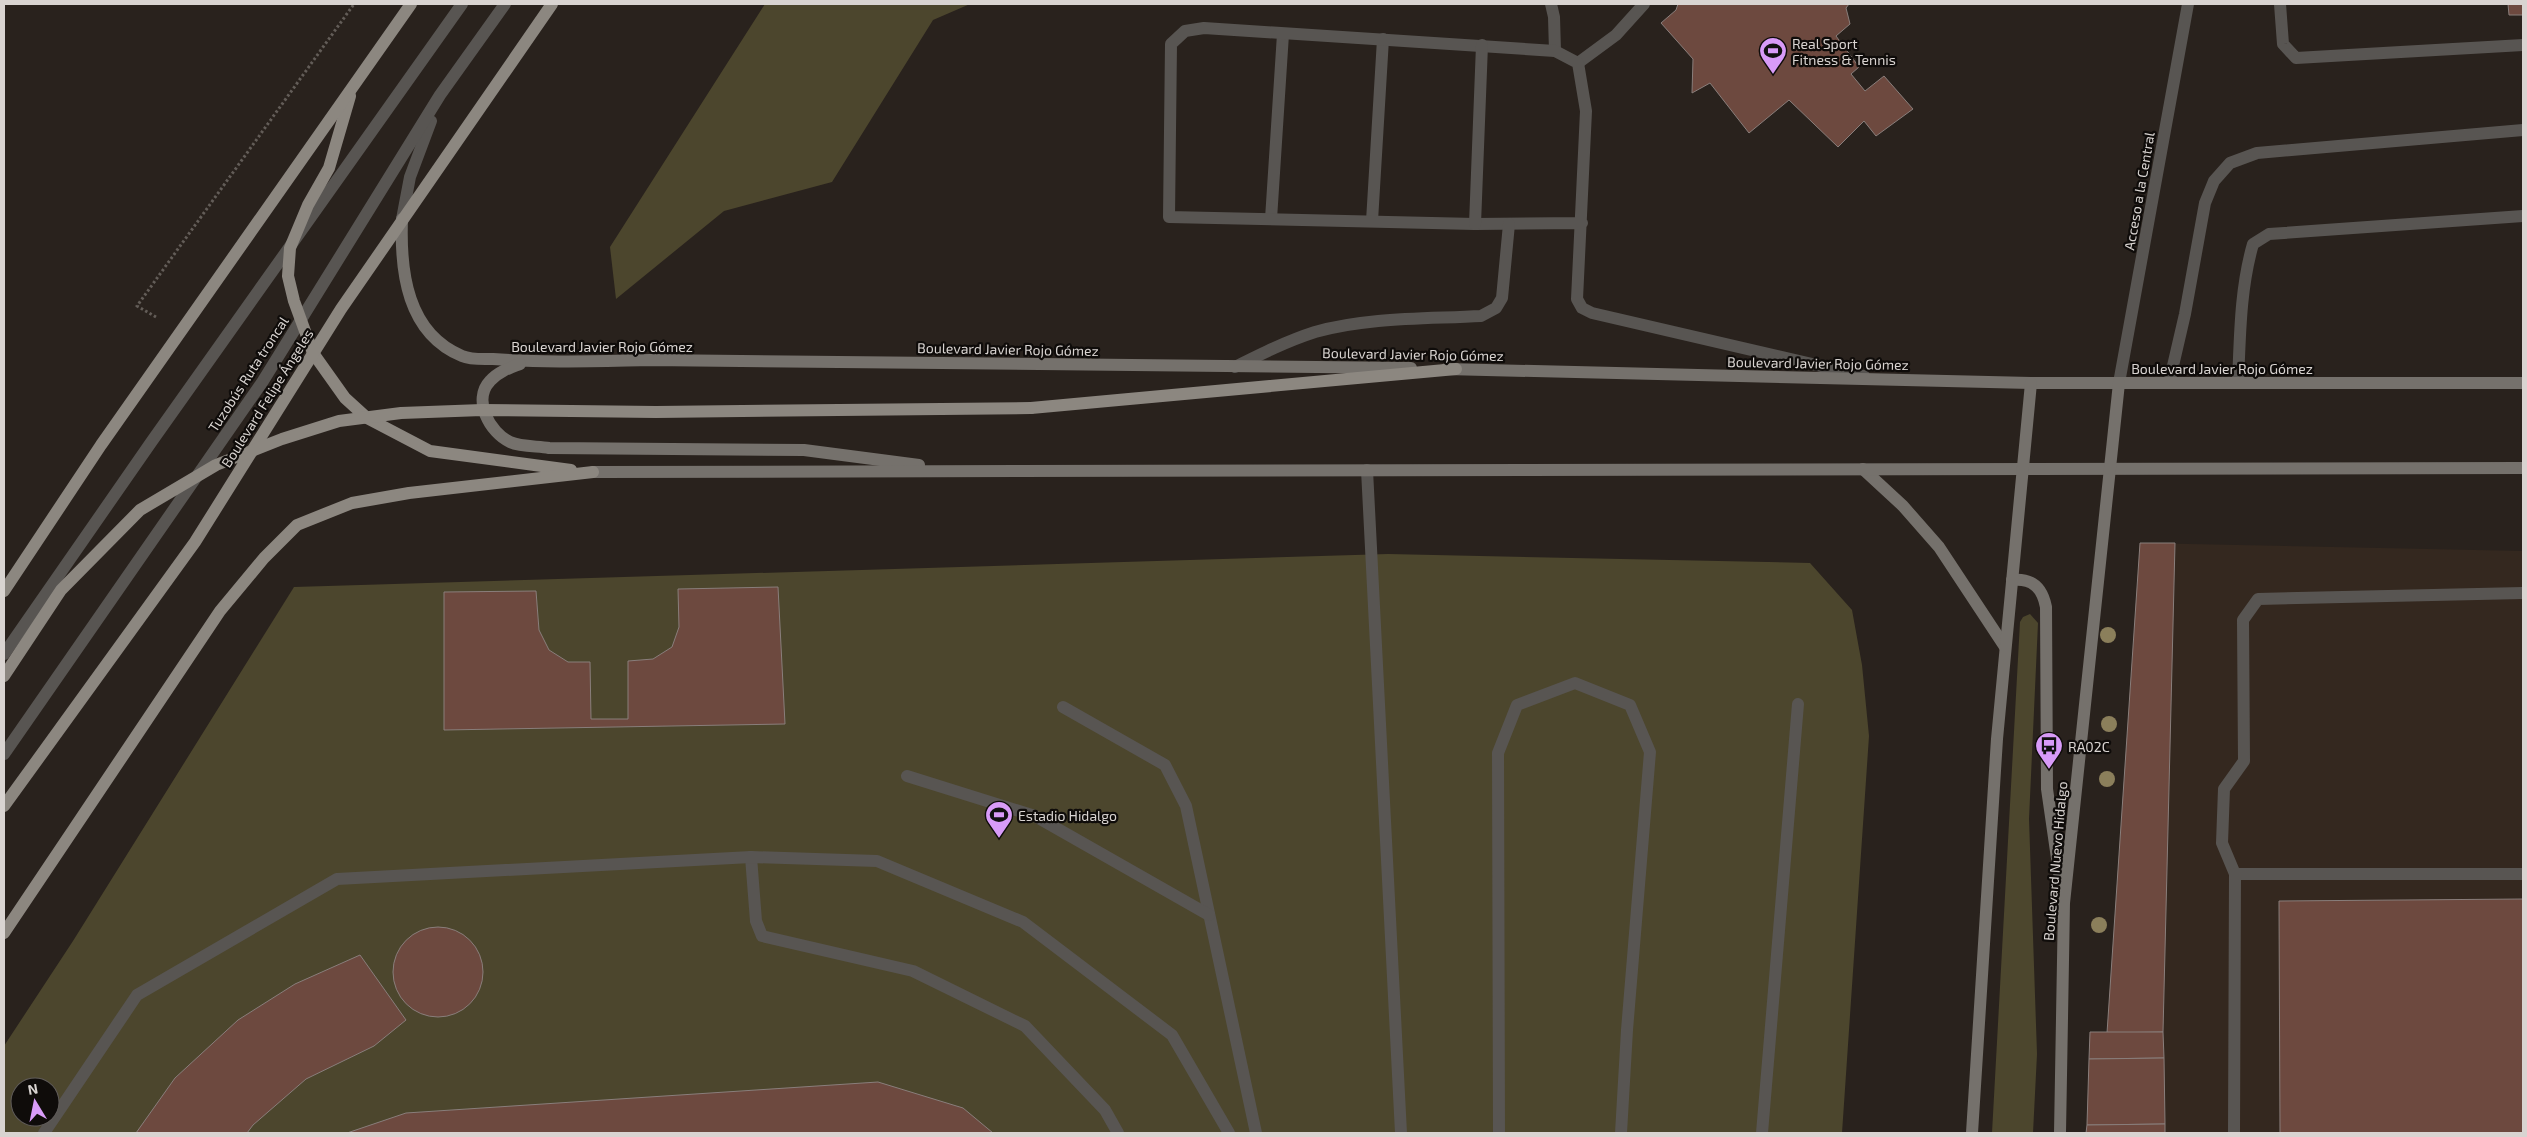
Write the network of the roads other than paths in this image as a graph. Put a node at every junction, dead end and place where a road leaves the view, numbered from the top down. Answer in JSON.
{"nodes":[{"id":1,"x":411,"y":4,"type":"edge"},
{"id":2,"x":462,"y":4,"type":"edge"},
{"id":3,"x":505,"y":4,"type":"edge"},
{"id":4,"x":552,"y":4,"type":"edge"},
{"id":5,"x":1550,"y":4,"type":"edge"},
{"id":6,"x":1644,"y":4,"type":"edge"},
{"id":7,"x":2188,"y":4,"type":"edge"},
{"id":8,"x":2280,"y":4,"type":"edge"},
{"id":9,"x":1284,"y":34,"type":"junction"},
{"id":10,"x":1383,"y":39,"type":"junction"},
{"id":11,"x":1482,"y":45,"type":"junction"},
{"id":12,"x":2523,"y":45,"type":"edge"},
{"id":13,"x":1555,"y":51,"type":"junction"},
{"id":14,"x":1578,"y":63,"type":"junction"},
{"id":15,"x":354,"y":84,"type":"junction"},
{"id":16,"x":440,"y":95,"type":"junction"},
{"id":17,"x":2523,"y":130,"type":"edge"},
{"id":18,"x":2523,"y":216,"type":"edge"},
{"id":19,"x":402,"y":219,"type":"junction"},
{"id":20,"x":1271,"y":219,"type":"junction"},
{"id":21,"x":1372,"y":222,"type":"junction"},
{"id":22,"x":1582,"y":223,"type":"junction"},
{"id":23,"x":1475,"y":224,"type":"junction"},
{"id":24,"x":1508,"y":224,"type":"junction"},
{"id":25,"x":290,"y":248,"type":"junction"},
{"id":26,"x":300,"y":321,"type":"junction"},
{"id":27,"x":313,"y":353,"type":"junction"},
{"id":28,"x":525,"y":362,"type":"junction"},
{"id":29,"x":1235,"y":367,"type":"junction"},
{"id":30,"x":1456,"y":369,"type":"junction"},
{"id":31,"x":1879,"y":379,"type":"junction"},
{"id":32,"x":2031,"y":383,"type":"junction"},
{"id":33,"x":2119,"y":383,"type":"junction"},
{"id":34,"x":2169,"y":383,"type":"junction"},
{"id":35,"x":2238,"y":383,"type":"junction"},
{"id":36,"x":2523,"y":383,"type":"edge"},
{"id":37,"x":2023,"y":468,"type":"junction"},
{"id":38,"x":2110,"y":468,"type":"junction"},
{"id":39,"x":2523,"y":468,"type":"edge"},
{"id":40,"x":1864,"y":469,"type":"junction"},
{"id":41,"x":1367,"y":470,"type":"junction"},
{"id":42,"x":593,"y":472,"type":"junction"},
{"id":43,"x":967,"y":472,"type":"junction"},
{"id":44,"x":2012,"y":580,"type":"junction"},
{"id":45,"x":4,"y":592,"type":"edge"},
{"id":46,"x":2523,"y":593,"type":"edge"},
{"id":47,"x":2006,"y":647,"type":"junction"},
{"id":48,"x":4,"y":654,"type":"edge"},
{"id":49,"x":4,"y":676,"type":"edge"},
{"id":50,"x":1798,"y":704,"type":"dead end"},
{"id":51,"x":1063,"y":707,"type":"dead end"},
{"id":52,"x":4,"y":754,"type":"edge"},
{"id":53,"x":907,"y":776,"type":"dead end"},
{"id":54,"x":4,"y":806,"type":"edge"},
{"id":55,"x":751,"y":857,"type":"junction"},
{"id":56,"x":2235,"y":874,"type":"junction"},
{"id":57,"x":2523,"y":874,"type":"edge"},
{"id":58,"x":2064,"y":903,"type":"junction"},
{"id":59,"x":1209,"y":915,"type":"junction"},
{"id":60,"x":4,"y":933,"type":"edge"},
{"id":61,"x":44,"y":1133,"type":"edge"},
{"id":62,"x":1118,"y":1133,"type":"edge"},
{"id":63,"x":1229,"y":1133,"type":"edge"},
{"id":64,"x":1256,"y":1133,"type":"edge"},
{"id":65,"x":1401,"y":1133,"type":"edge"},
{"id":66,"x":1499,"y":1133,"type":"edge"},
{"id":67,"x":1621,"y":1133,"type":"edge"},
{"id":68,"x":1762,"y":1133,"type":"edge"},
{"id":69,"x":1972,"y":1133,"type":"edge"},
{"id":70,"x":2060,"y":1133,"type":"edge"},
{"id":71,"x":2234,"y":1133,"type":"edge"}],
"edges":[{"from":1,"to":15,"type":"main road"},
{"from":2,"to":25,"type":"street"},
{"from":3,"to":16,"type":"street","name":"Tuzobús Ruta troncal"},
{"from":4,"to":19,"type":"main road","name":"Boulevard Felipe Ángeles"},
{"from":5,"to":13,"type":"street"},
{"from":6,"to":14,"type":"street"},
{"from":7,"to":33,"type":"street","name":"Acceso a la Central"},
{"from":8,"to":12,"type":"street"},
{"from":9,"to":10,"type":"street"},
{"from":9,"to":20,"type":"street"},
{"from":9,"to":20,"type":"street"},
{"from":10,"to":11,"type":"street"},
{"from":10,"to":21,"type":"street"},
{"from":11,"to":13,"type":"street"},
{"from":11,"to":23,"type":"street"},
{"from":13,"to":14,"type":"street"},
{"from":14,"to":22,"type":"street"},
{"from":15,"to":25,"type":"main road"},
{"from":15,"to":45,"type":"main road"},
{"from":16,"to":19,"type":"street"},
{"from":16,"to":26,"type":"street","name":"Tuzobús Ruta troncal"},
{"from":17,"to":34,"type":"street"},
{"from":18,"to":35,"type":"street"},
{"from":19,"to":27,"type":"main road","name":"Boulevard Felipe Ángeles"},
{"from":19,"to":28,"type":"main road","name":"Boulevard Javier Rojo Gómez"},
{"from":20,"to":21,"type":"street"},
{"from":21,"to":23,"type":"street"},
{"from":22,"to":24,"type":"street"},
{"from":22,"to":31,"type":"street"},
{"from":23,"to":24,"type":"street"},
{"from":24,"to":29,"type":"street"},
{"from":25,"to":26,"type":"main road"},
{"from":25,"to":48,"type":"street"},
{"from":26,"to":27,"type":"main road"},
{"from":26,"to":52,"type":"street","name":"Tuzobús Ruta troncal"},
{"from":27,"to":42,"type":"main road"},
{"from":27,"to":54,"type":"main road","name":"Boulevard Felipe Ángeles"},
{"from":28,"to":29,"type":"main road","name":"Boulevard Javier Rojo Gómez"},
{"from":28,"to":43,"type":"main road"},
{"from":29,"to":30,"type":"main road","name":"Boulevard Javier Rojo Gómez"},
{"from":30,"to":31,"type":"main road","name":"Boulevard Javier Rojo Gómez"},
{"from":30,"to":49,"type":"main road","bridge":true},
{"from":31,"to":32,"type":"main road","name":"Boulevard Javier Rojo Gómez"},
{"from":32,"to":33,"type":"main road","name":"Boulevard Javier Rojo Gómez"},
{"from":32,"to":37,"type":"main road"},
{"from":33,"to":34,"type":"main road","name":"Boulevard Javier Rojo Gómez"},
{"from":33,"to":38,"type":"main road","name":"Boulevard Nuevo Hidalgo"},
{"from":34,"to":35,"type":"main road","name":"Boulevard Javier Rojo Gómez"},
{"from":35,"to":36,"type":"main road","name":"Boulevard Javier Rojo Gómez"},
{"from":37,"to":38,"type":"main road"},
{"from":37,"to":40,"type":"main road"},
{"from":37,"to":44,"type":"main road"},
{"from":38,"to":39,"type":"main road"},
{"from":38,"to":58,"type":"main road","name":"Boulevard Nuevo Hidalgo"},
{"from":40,"to":41,"type":"main road"},
{"from":40,"to":47,"type":"main road"},
{"from":41,"to":43,"type":"main road"},
{"from":41,"to":65,"type":"street"},
{"from":42,"to":43,"type":"main road"},
{"from":42,"to":60,"type":"main road"},
{"from":44,"to":47,"type":"main road"},
{"from":44,"to":58,"type":"main road"},
{"from":46,"to":56,"type":"street"},
{"from":47,"to":69,"type":"main road"},
{"from":50,"to":68,"type":"street"},
{"from":51,"to":59,"type":"street"},
{"from":53,"to":59,"type":"street"},
{"from":55,"to":61,"type":"street"},
{"from":55,"to":62,"type":"street"},
{"from":55,"to":63,"type":"street"},
{"from":56,"to":57,"type":"street"},
{"from":56,"to":71,"type":"street"},
{"from":58,"to":70,"type":"main road","name":"Boulevard Nuevo Hidalgo"},
{"from":59,"to":64,"type":"street"},
{"from":66,"to":67,"type":"street"}]}
